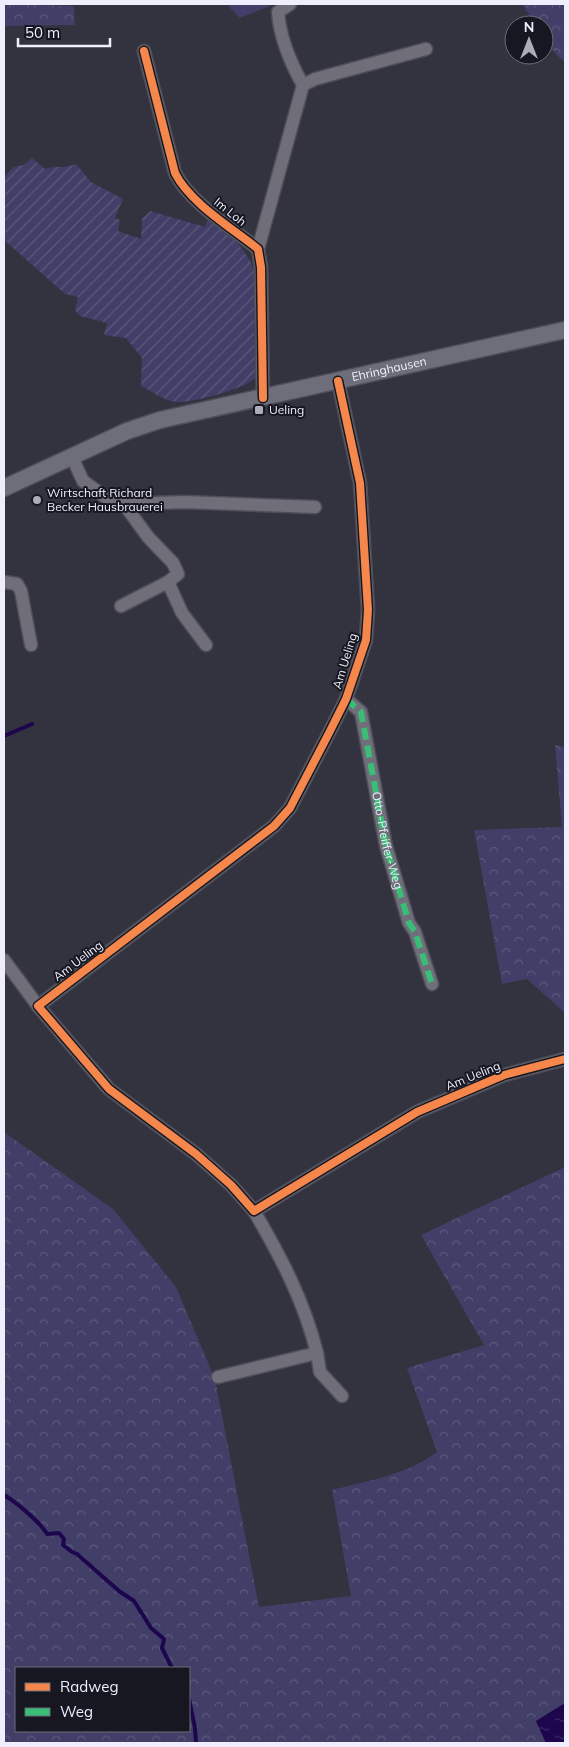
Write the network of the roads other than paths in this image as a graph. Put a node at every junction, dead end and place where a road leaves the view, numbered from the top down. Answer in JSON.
{"nodes":[{"id":1,"x":290,"y":4,"type":"edge"},
{"id":2,"x":426,"y":49,"type":"dead end"},
{"id":3,"x":144,"y":52,"type":"dead end"},
{"id":4,"x":303,"y":85,"type":"junction"},
{"id":5,"x":258,"y":249,"type":"junction"},
{"id":6,"x":565,"y":330,"type":"edge"},
{"id":7,"x":338,"y":381,"type":"junction"},
{"id":8,"x":263,"y":398,"type":"junction"},
{"id":9,"x":72,"y":457,"type":"junction"},
{"id":10,"x":4,"y":488,"type":"edge"},
{"id":11,"x":124,"y":504,"type":"junction"},
{"id":12,"x":315,"y":507,"type":"dead end"},
{"id":13,"x":4,"y":582,"type":"edge"},
{"id":14,"x":168,"y":582,"type":"junction"},
{"id":15,"x":121,"y":606,"type":"dead end"},
{"id":16,"x":31,"y":645,"type":"dead end"},
{"id":17,"x":206,"y":645,"type":"dead end"},
{"id":18,"x":346,"y":699,"type":"junction"},
{"id":19,"x":4,"y":960,"type":"edge"},
{"id":20,"x":432,"y":984,"type":"dead end"},
{"id":21,"x":38,"y":1006,"type":"junction"},
{"id":22,"x":565,"y":1059,"type":"edge"},
{"id":23,"x":254,"y":1211,"type":"junction"},
{"id":24,"x":316,"y":1353,"type":"junction"},
{"id":25,"x":218,"y":1377,"type":"dead end"},
{"id":26,"x":342,"y":1396,"type":"dead end"}],
"edges":[{"from":1,"to":4,"type":"street"},
{"from":2,"to":4,"type":"street"},
{"from":3,"to":5,"type":"street","name":"Im Loh"},
{"from":4,"to":5,"type":"street","name":"Im Loh"},
{"from":5,"to":8,"type":"street","name":"Im Loh"},
{"from":6,"to":7,"type":"main road","name":"Ehringhausen"},
{"from":7,"to":8,"type":"main road","name":"Ehringhausen"},
{"from":7,"to":18,"type":"street","name":"Am Ueling"},
{"from":8,"to":9,"type":"main road","name":"Ehringhausen"},
{"from":9,"to":10,"type":"main road","name":"Ehringhausen"},
{"from":9,"to":11,"type":"street"},
{"from":11,"to":12,"type":"street"},
{"from":11,"to":14,"type":"street"},
{"from":13,"to":16,"type":"street"},
{"from":14,"to":15,"type":"street"},
{"from":14,"to":17,"type":"street"},
{"from":18,"to":20,"type":"street","name":"Otto-Pfeiffer-Weg"},
{"from":18,"to":21,"type":"street","name":"Am Ueling"},
{"from":19,"to":21,"type":"street"},
{"from":21,"to":23,"type":"street"},
{"from":22,"to":23,"type":"street","name":"Am Ueling"},
{"from":23,"to":24,"type":"street"},
{"from":24,"to":25,"type":"street"},
{"from":24,"to":26,"type":"street"}]}
